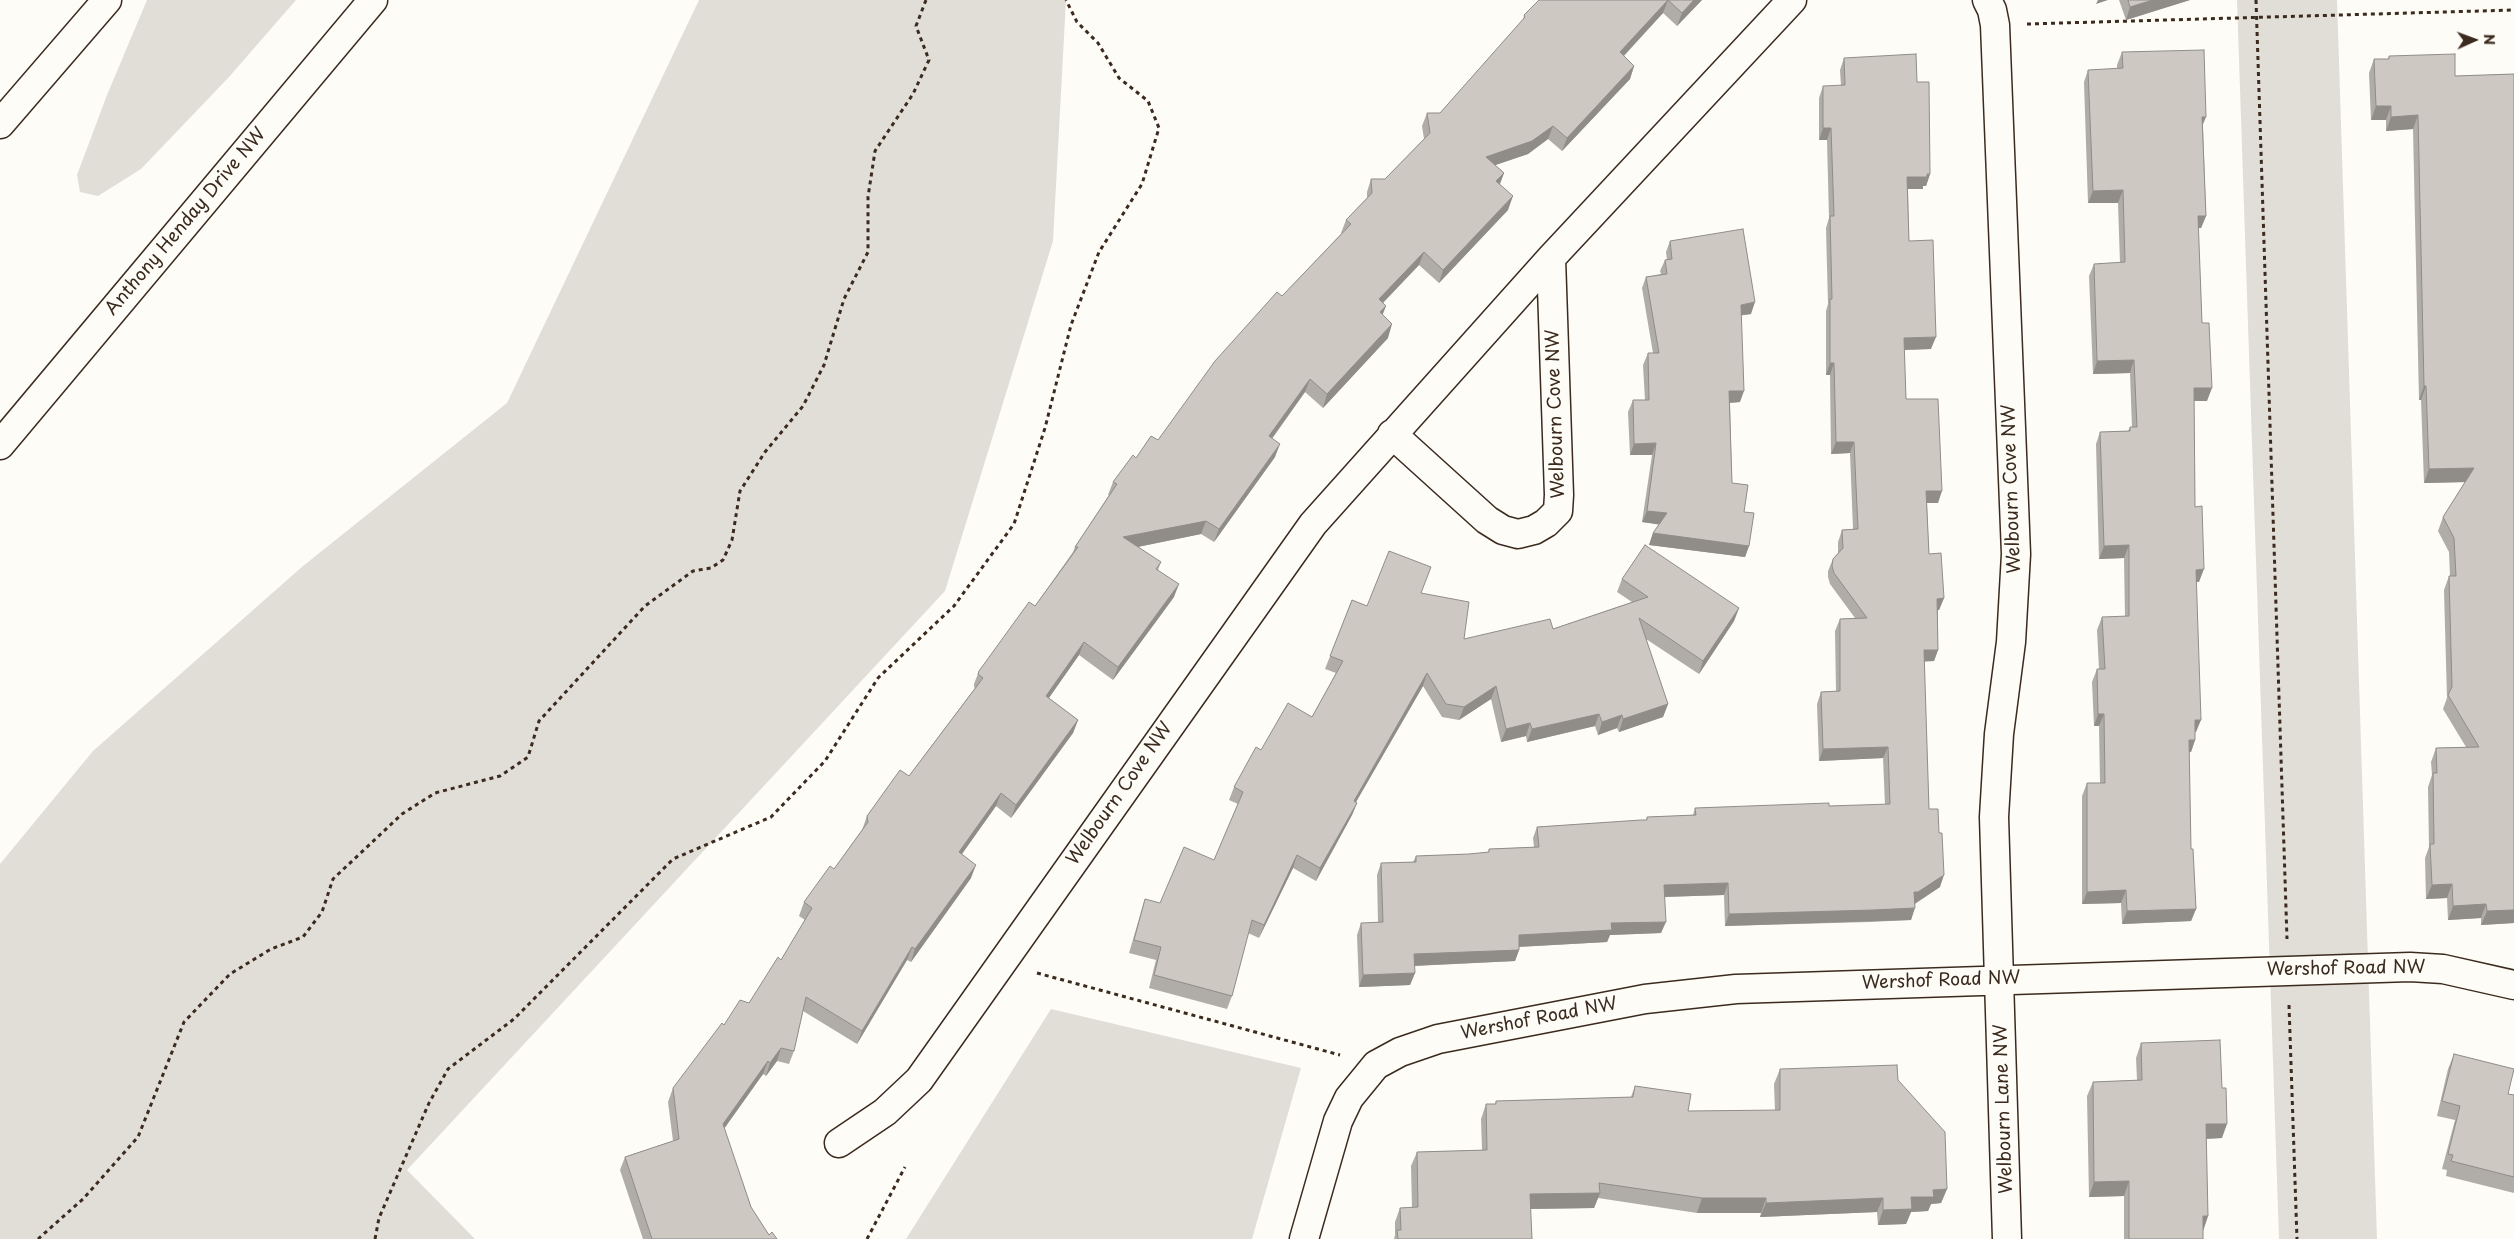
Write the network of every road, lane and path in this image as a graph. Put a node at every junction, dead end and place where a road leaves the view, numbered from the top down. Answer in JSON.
{"nodes":[{"id":1,"x":107,"y":0,"type":"edge"},
{"id":2,"x":373,"y":0,"type":"edge"},
{"id":3,"x":926,"y":0,"type":"edge"},
{"id":4,"x":1066,"y":0,"type":"edge"},
{"id":5,"x":1792,"y":0,"type":"edge"},
{"id":6,"x":2256,"y":0,"type":"edge"},
{"id":7,"x":2514,"y":10,"type":"edge"},
{"id":8,"x":1991,"y":12,"type":"edge"},
{"id":9,"x":2257,"y":19,"type":"junction"},
{"id":10,"x":0,"y":124,"type":"edge"},
{"id":11,"x":1551,"y":258,"type":"junction"},
{"id":12,"x":1392,"y":434,"type":"junction"},
{"id":13,"x":0,"y":445,"type":"edge"},
{"id":14,"x":1000,"y":963,"type":"junction"},
{"id":15,"x":2288,"y":969,"type":"junction"},
{"id":16,"x":2000,"y":979,"type":"junction"},
{"id":17,"x":2514,"y":985,"type":"edge"},
{"id":18,"x":1376,"y":1065,"type":"junction"},
{"id":19,"x":839,"y":1143,"type":"dead end"},
{"id":20,"x":905,"y":1167,"type":"dead end"},
{"id":21,"x":38,"y":1239,"type":"edge"},
{"id":22,"x":375,"y":1239,"type":"edge"},
{"id":23,"x":867,"y":1239,"type":"edge"},
{"id":24,"x":1304,"y":1239,"type":"edge"},
{"id":25,"x":2007,"y":1239,"type":"edge"},
{"id":26,"x":2297,"y":1239,"type":"edge"}],
"edges":[{"from":1,"to":10,"type":"main road"},
{"from":2,"to":13,"type":"main road","name":"Anthony Henday Drive NW"},
{"from":3,"to":21,"type":"path"},
{"from":4,"to":22,"type":"path"},
{"from":5,"to":11,"type":"main road","name":"Welbourn Cove NW"},
{"from":6,"to":9,"type":"path"},
{"from":7,"to":9,"type":"path"},
{"from":8,"to":9,"type":"path"},
{"from":8,"to":16,"type":"main road","name":"Welbourn Cove NW"},
{"from":9,"to":15,"type":"path"},
{"from":11,"to":12,"type":"main road","name":"Welbourn Cove NW"},
{"from":11,"to":12,"type":"main road","name":"Welbourn Cove NW"},
{"from":12,"to":14,"type":"main road","name":"Welbourn Cove NW"},
{"from":14,"to":18,"type":"path"},
{"from":14,"to":19,"type":"main road","name":"Welbourn Cove NW"},
{"from":15,"to":16,"type":"main road","name":"Wershof Road NW"},
{"from":15,"to":17,"type":"main road","name":"Wershof Road NW"},
{"from":15,"to":26,"type":"path"},
{"from":16,"to":18,"type":"main road","name":"Wershof Road NW"},
{"from":16,"to":25,"type":"main road","name":"Welbourn Lane NW"},
{"from":18,"to":24,"type":"main road"},
{"from":20,"to":23,"type":"path"}]}
